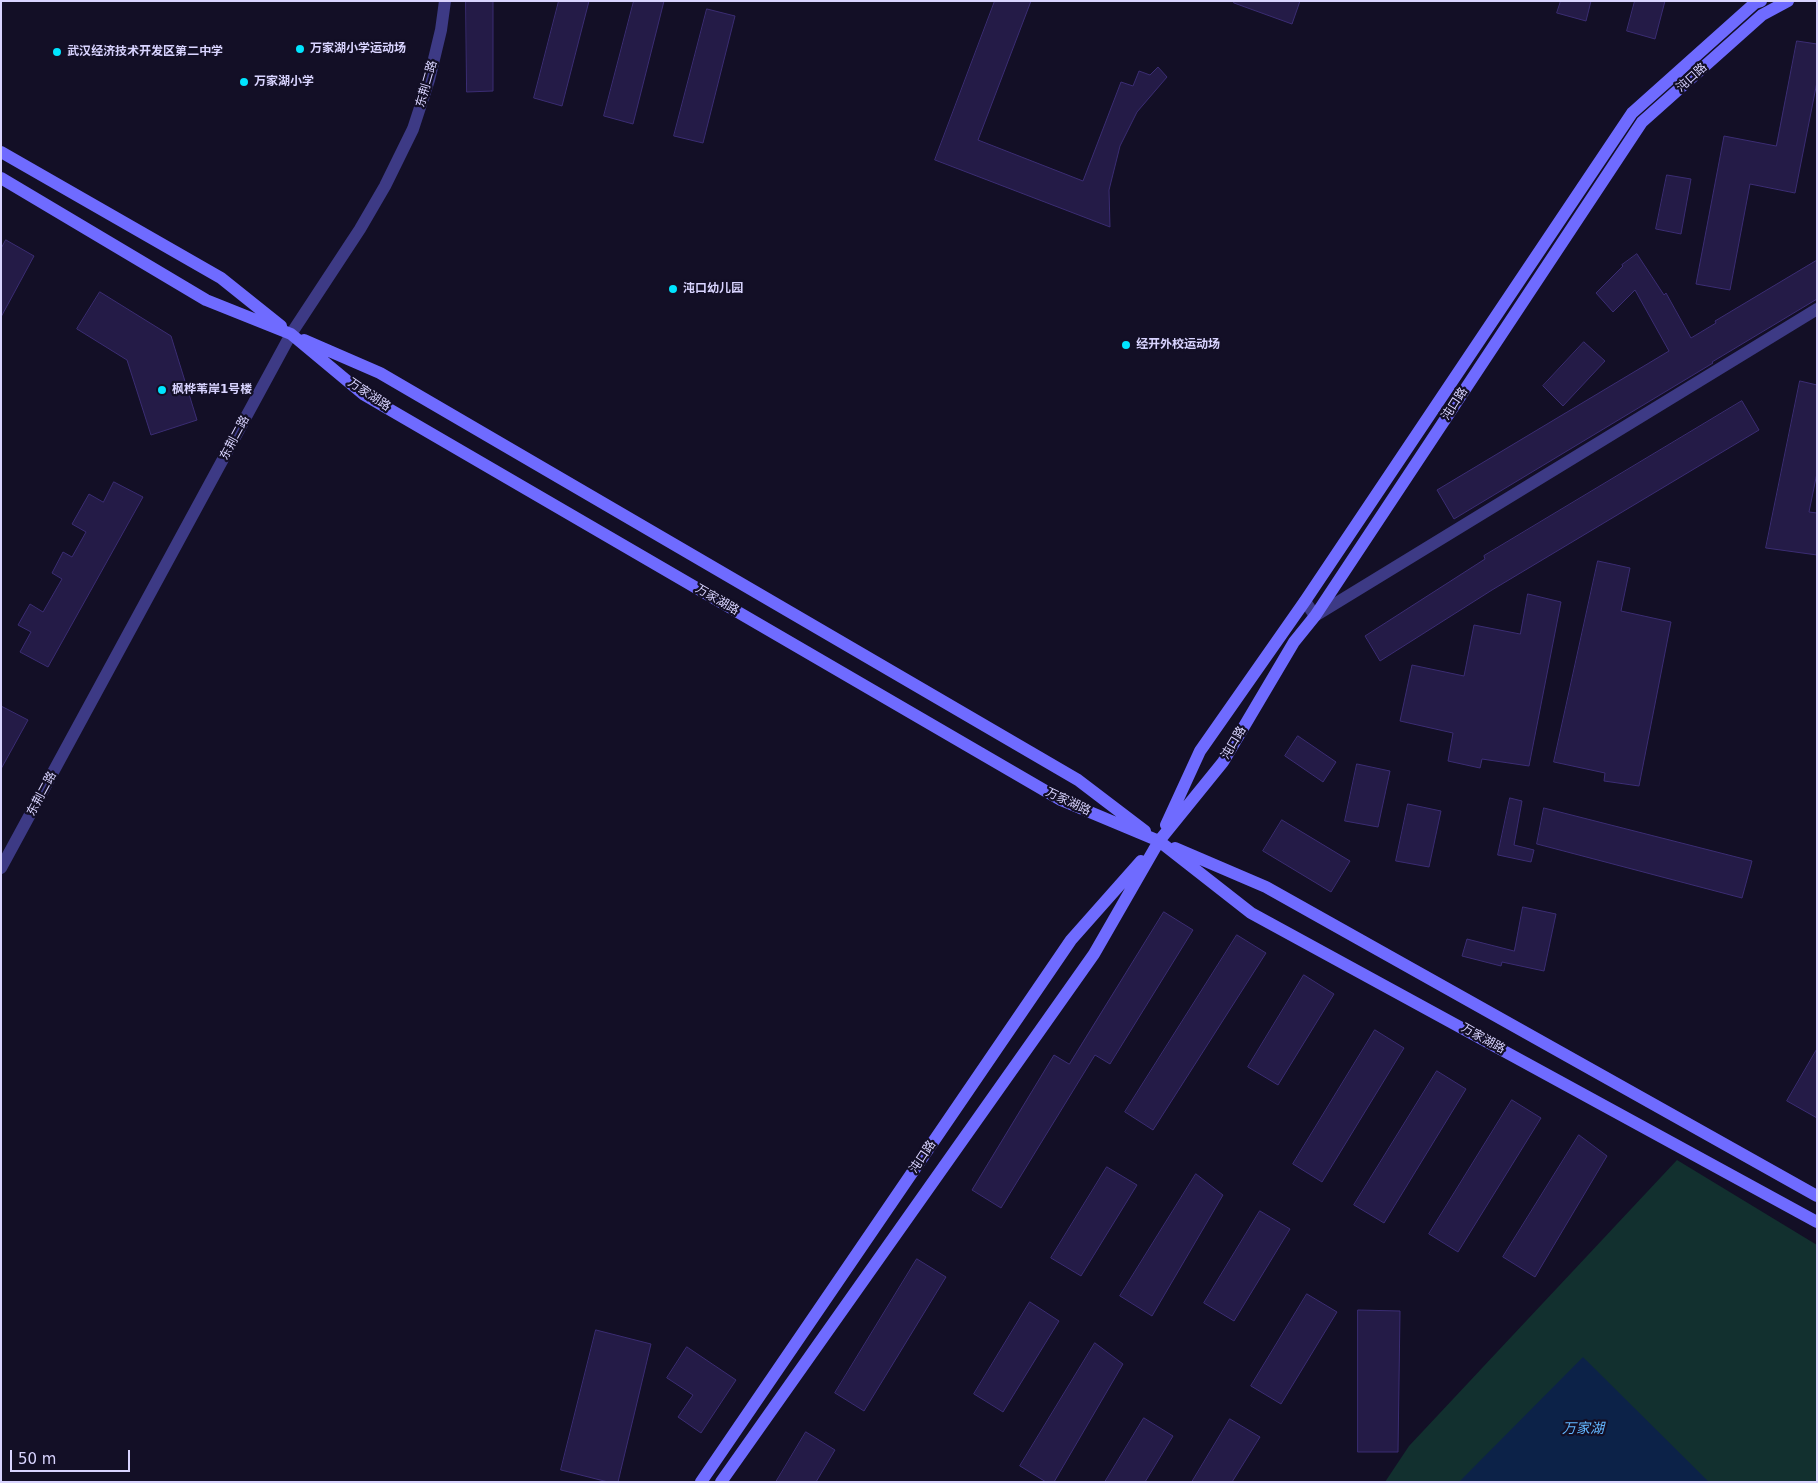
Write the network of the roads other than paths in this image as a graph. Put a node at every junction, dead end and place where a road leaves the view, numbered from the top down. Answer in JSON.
{"nodes":[{"id":1,"x":445,"y":1,"type":"edge"},
{"id":2,"x":1761,"y":1,"type":"edge"},
{"id":3,"x":1788,"y":1,"type":"edge"},
{"id":4,"x":1,"y":152,"type":"edge"},
{"id":5,"x":1,"y":178,"type":"edge"},
{"id":6,"x":1817,"y":309,"type":"edge"},
{"id":7,"x":291,"y":334,"type":"junction"},
{"id":8,"x":1305,"y":601,"type":"junction"},
{"id":9,"x":1315,"y":616,"type":"junction"},
{"id":10,"x":1159,"y":841,"type":"junction"},
{"id":11,"x":1,"y":868,"type":"edge"},
{"id":12,"x":1817,"y":1196,"type":"edge"},
{"id":13,"x":1817,"y":1222,"type":"edge"},
{"id":14,"x":701,"y":1482,"type":"edge"},
{"id":15,"x":720,"y":1482,"type":"edge"}],
"edges":[{"from":1,"to":7,"type":"street","name":"东荆二路"},
{"from":2,"to":8,"type":"main road","name":"沌口路"},
{"from":3,"to":9,"type":"main road","name":"沌口路"},
{"from":4,"to":7,"type":"main road","name":"万家湖路"},
{"from":5,"to":7,"type":"main road","name":"万家湖路"},
{"from":6,"to":9,"type":"street"},
{"from":7,"to":10,"type":"main road","name":"万家湖路"},
{"from":7,"to":10,"type":"main road","name":"万家湖路"},
{"from":7,"to":11,"type":"street","name":"东荆二路"},
{"from":8,"to":9,"type":"street"},
{"from":8,"to":10,"type":"main road","name":"沌口路"},
{"from":9,"to":10,"type":"main road","name":"沌口路"},
{"from":10,"to":12,"type":"main road","name":"万家湖路"},
{"from":10,"to":13,"type":"main road","name":"万家湖路"},
{"from":10,"to":14,"type":"main road","name":"沌口路"},
{"from":10,"to":15,"type":"main road","name":"沌口路"}]}
